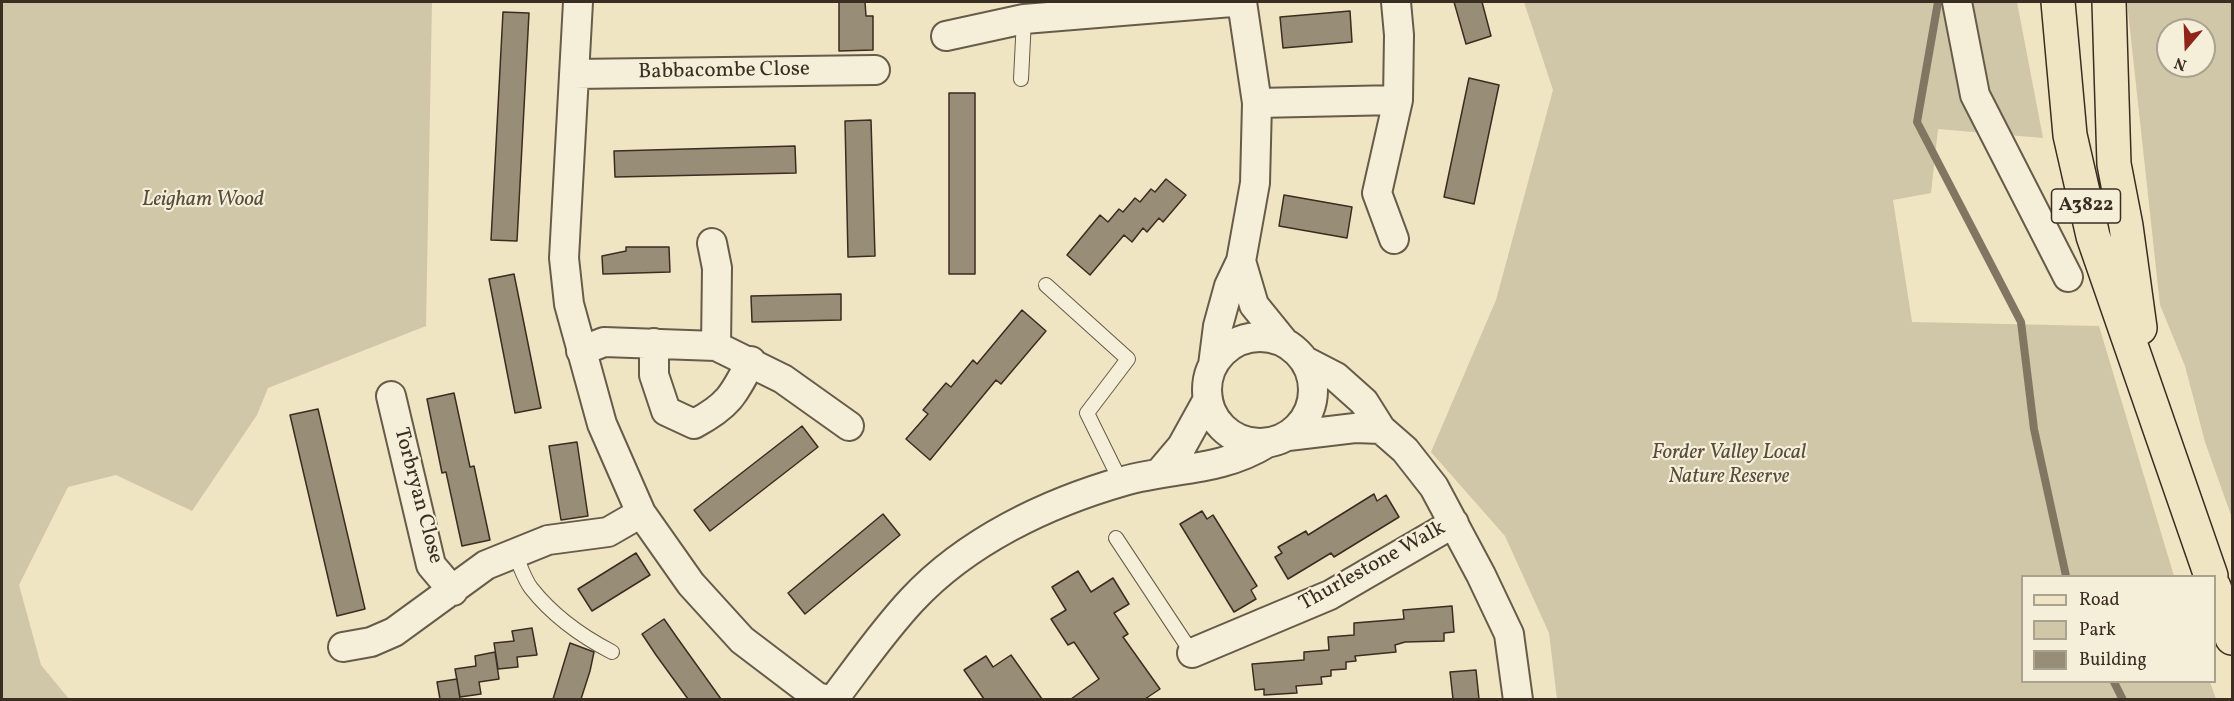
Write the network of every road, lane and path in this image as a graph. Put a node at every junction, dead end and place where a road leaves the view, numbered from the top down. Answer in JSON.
{"nodes":[{"id":1,"x":578,"y":2,"type":"edge"},
{"id":2,"x":1232,"y":2,"type":"edge"},
{"id":3,"x":1242,"y":2,"type":"edge"},
{"id":4,"x":1396,"y":2,"type":"edge"},
{"id":5,"x":1957,"y":2,"type":"edge"},
{"id":6,"x":2058,"y":2,"type":"edge"},
{"id":7,"x":2109,"y":2,"type":"edge"},
{"id":8,"x":1024,"y":18,"type":"junction"},
{"id":9,"x":946,"y":36,"type":"dead end"},
{"id":10,"x":875,"y":70,"type":"dead end"},
{"id":11,"x":573,"y":74,"type":"junction"},
{"id":12,"x":1021,"y":79,"type":"dead end"},
{"id":13,"x":1398,"y":100,"type":"junction"},
{"id":14,"x":1257,"y":103,"type":"junction"},
{"id":15,"x":1394,"y":239,"type":"dead end"},
{"id":16,"x":712,"y":243,"type":"dead end"},
{"id":17,"x":1241,"y":261,"type":"junction"},
{"id":18,"x":2068,"y":277,"type":"dead end"},
{"id":19,"x":1046,"y":285,"type":"dead end"},
{"id":20,"x":654,"y":342,"type":"junction"},
{"id":21,"x":1284,"y":342,"type":"junction"},
{"id":22,"x":716,"y":345,"type":"junction"},
{"id":23,"x":581,"y":351,"type":"junction"},
{"id":24,"x":751,"y":361,"type":"junction"},
{"id":25,"x":1305,"y":361,"type":"junction"},
{"id":26,"x":1213,"y":365,"type":"junction"},
{"id":27,"x":391,"y":396,"type":"dead end"},
{"id":28,"x":1208,"y":399,"type":"junction"},
{"id":29,"x":2149,"y":403,"type":"junction"},
{"id":30,"x":849,"y":426,"type":"dead end"},
{"id":31,"x":1381,"y":429,"type":"junction"},
{"id":32,"x":1278,"y":440,"type":"junction"},
{"id":33,"x":1160,"y":472,"type":"junction"},
{"id":34,"x":1121,"y":482,"type":"junction"},
{"id":35,"x":641,"y":513,"type":"junction"},
{"id":36,"x":1454,"y":523,"type":"junction"},
{"id":37,"x":1116,"y":538,"type":"dead end"},
{"id":38,"x":515,"y":554,"type":"junction"},
{"id":39,"x":2211,"y":575,"type":"edge"},
{"id":40,"x":453,"y":591,"type":"junction"},
{"id":41,"x":2216,"y":593,"type":"edge"},
{"id":42,"x":2232,"y":638,"type":"edge"},
{"id":43,"x":343,"y":647,"type":"dead end"},
{"id":44,"x":612,"y":652,"type":"dead end"},
{"id":45,"x":1192,"y":652,"type":"joint"},
{"id":46,"x":831,"y":699,"type":"edge"},
{"id":47,"x":1518,"y":699,"type":"edge"}],
"edges":[{"from":1,"to":11,"type":"street"},
{"from":2,"to":8,"type":"street"},
{"from":3,"to":14,"type":"street"},
{"from":4,"to":13,"type":"street"},
{"from":5,"to":18,"type":"street"},
{"from":6,"to":29,"type":"main road","number":"A3822"},
{"from":7,"to":29,"type":"main road","number":"A3822"},
{"from":8,"to":9,"type":"street"},
{"from":8,"to":12,"type":"lane"},
{"from":10,"to":11,"type":"street","name":"Babbacombe Close"},
{"from":11,"to":23,"type":"street"},
{"from":13,"to":14,"type":"street"},
{"from":13,"to":15,"type":"street"},
{"from":14,"to":17,"type":"street"},
{"from":16,"to":22,"type":"street"},
{"from":17,"to":21,"type":"street"},
{"from":17,"to":26,"type":"street"},
{"from":19,"to":34,"type":"lane"},
{"from":20,"to":22,"type":"street"},
{"from":20,"to":23,"type":"street"},
{"from":20,"to":24,"type":"street"},
{"from":21,"to":25,"type":"street"},
{"from":21,"to":26,"type":"street"},
{"from":22,"to":24,"type":"street"},
{"from":23,"to":35,"type":"street"},
{"from":24,"to":30,"type":"street"},
{"from":25,"to":31,"type":"street","name":"Thurlestone Walk"},
{"from":25,"to":32,"type":"street"},
{"from":26,"to":28,"type":"street"},
{"from":27,"to":40,"type":"street","name":"Torbryan Close"},
{"from":28,"to":32,"type":"street"},
{"from":28,"to":33,"type":"street"},
{"from":29,"to":39,"type":"main road","number":"A3822"},
{"from":31,"to":32,"type":"street"},
{"from":31,"to":36,"type":"street","name":"Thurlestone Walk"},
{"from":32,"to":33,"type":"street"},
{"from":33,"to":34,"type":"street"},
{"from":34,"to":46,"type":"street"},
{"from":35,"to":38,"type":"street","name":"Torbryan Close"},
{"from":35,"to":46,"type":"street"},
{"from":36,"to":45,"type":"street","name":"Thurlestone Walk"},
{"from":36,"to":47,"type":"street","name":"Thurlestone Walk"},
{"from":37,"to":45,"type":"lane"},
{"from":38,"to":40,"type":"street","name":"Torbryan Close"},
{"from":38,"to":44,"type":"lane"},
{"from":40,"to":43,"type":"street","name":"Torbryan Close"},
{"from":41,"to":42,"type":"main road"}]}
